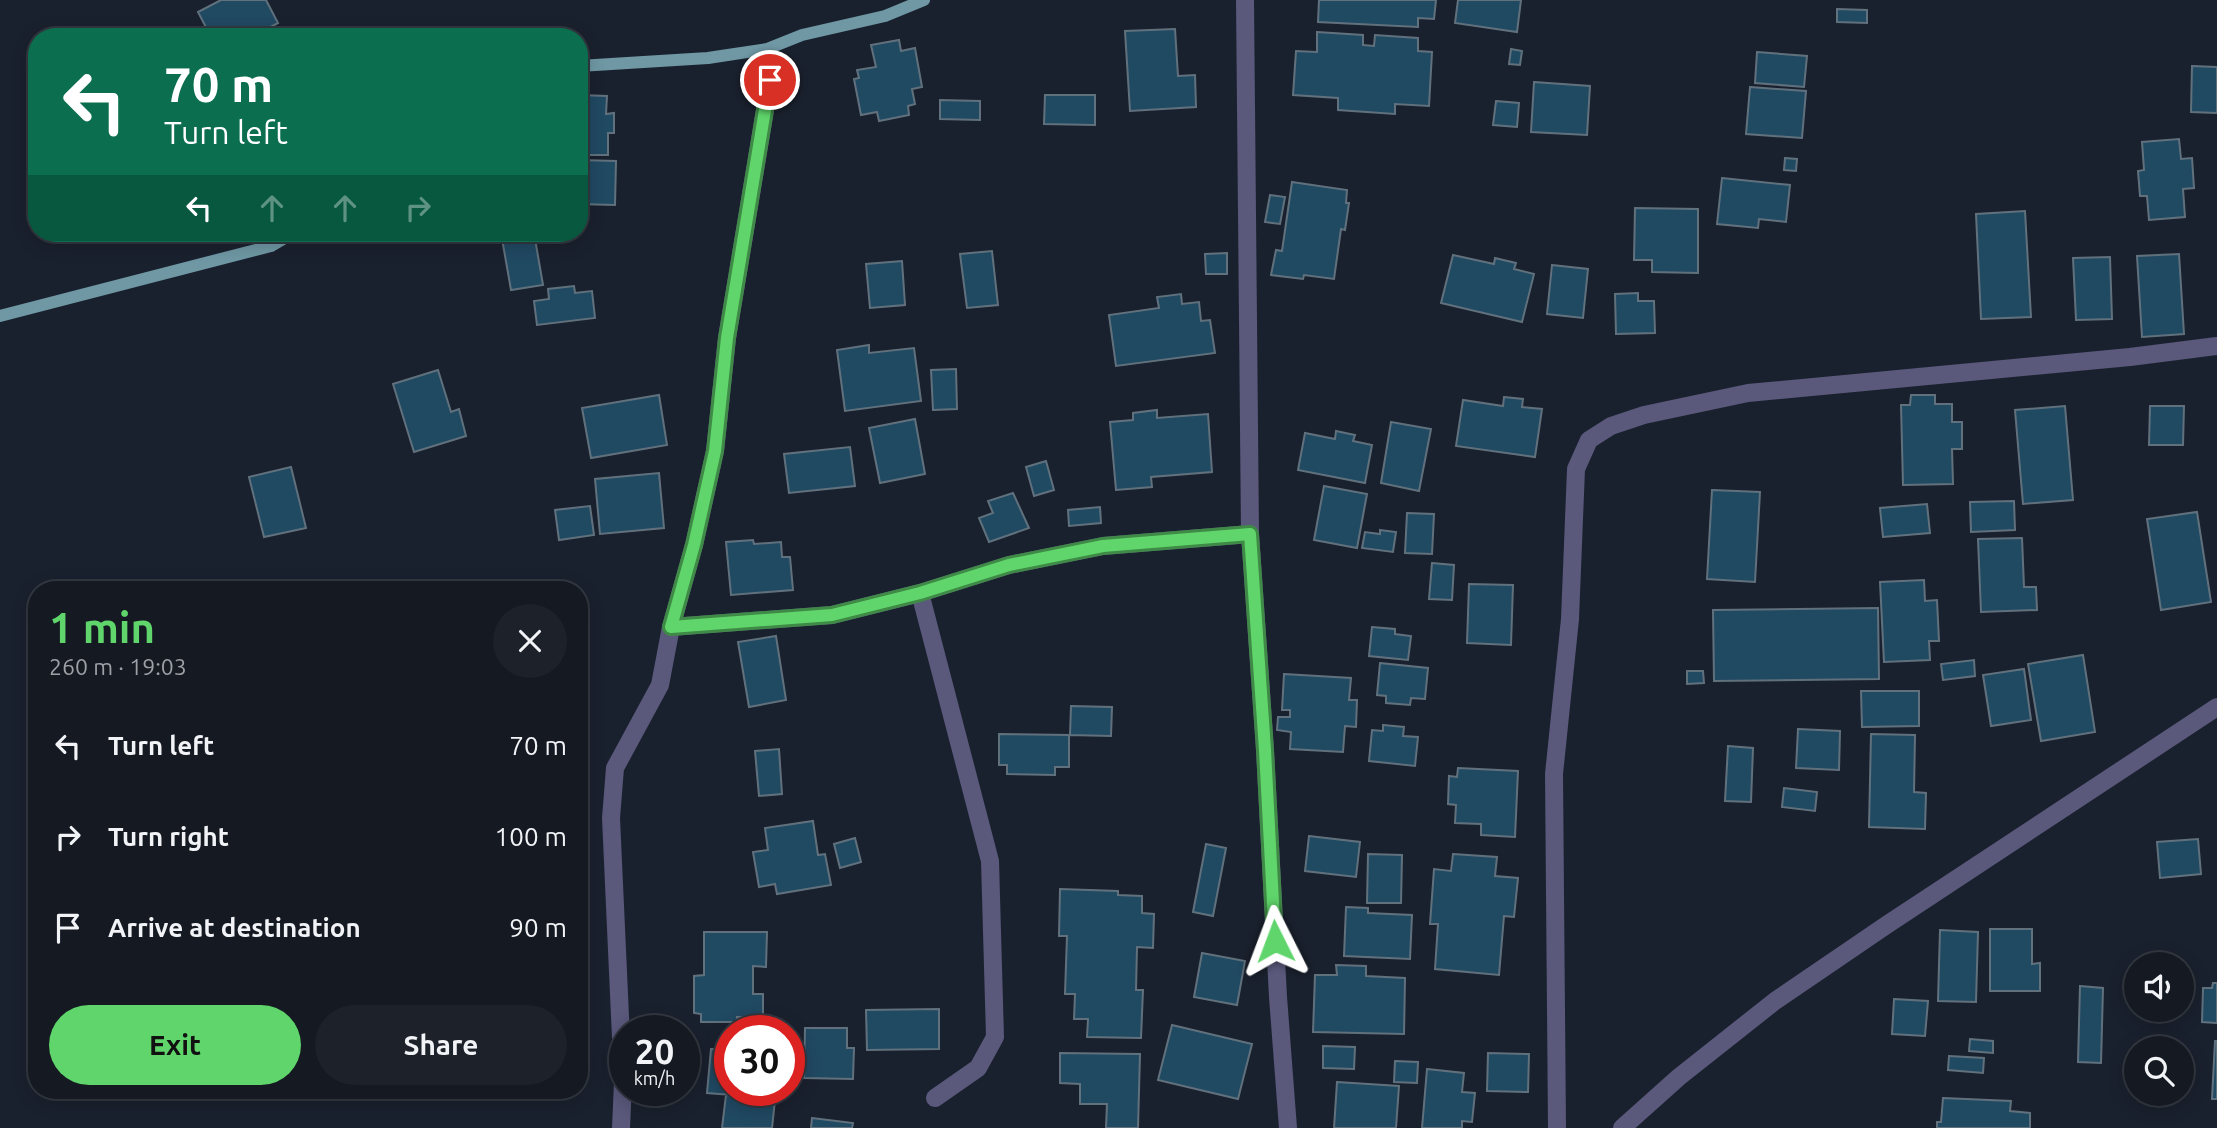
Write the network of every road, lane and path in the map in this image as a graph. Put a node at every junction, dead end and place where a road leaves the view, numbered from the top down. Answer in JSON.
{"nodes":[{"id":1,"x":1245,"y":0,"type":"edge"},
{"id":2,"x":770,"y":80,"type":"dead end"},
{"id":3,"x":2217,"y":346,"type":"edge"},
{"id":4,"x":1250,"y":534,"type":"junction"},
{"id":5,"x":920,"y":593,"type":"junction"},
{"id":6,"x":671,"y":627,"type":"junction"},
{"id":7,"x":2217,"y":707,"type":"edge"},
{"id":8,"x":935,"y":1098,"type":"dead end"},
{"id":9,"x":621,"y":1128,"type":"edge"},
{"id":10,"x":1288,"y":1128,"type":"edge"},
{"id":11,"x":1558,"y":1128,"type":"edge"},
{"id":12,"x":1622,"y":1128,"type":"edge"}],
"edges":[{"from":1,"to":4,"type":"street"},
{"from":2,"to":6,"type":"street"},
{"from":3,"to":11,"type":"street"},
{"from":4,"to":5,"type":"street"},
{"from":4,"to":10,"type":"street"},
{"from":5,"to":6,"type":"street"},
{"from":5,"to":8,"type":"street"},
{"from":6,"to":9,"type":"street"},
{"from":7,"to":12,"type":"street"}]}
